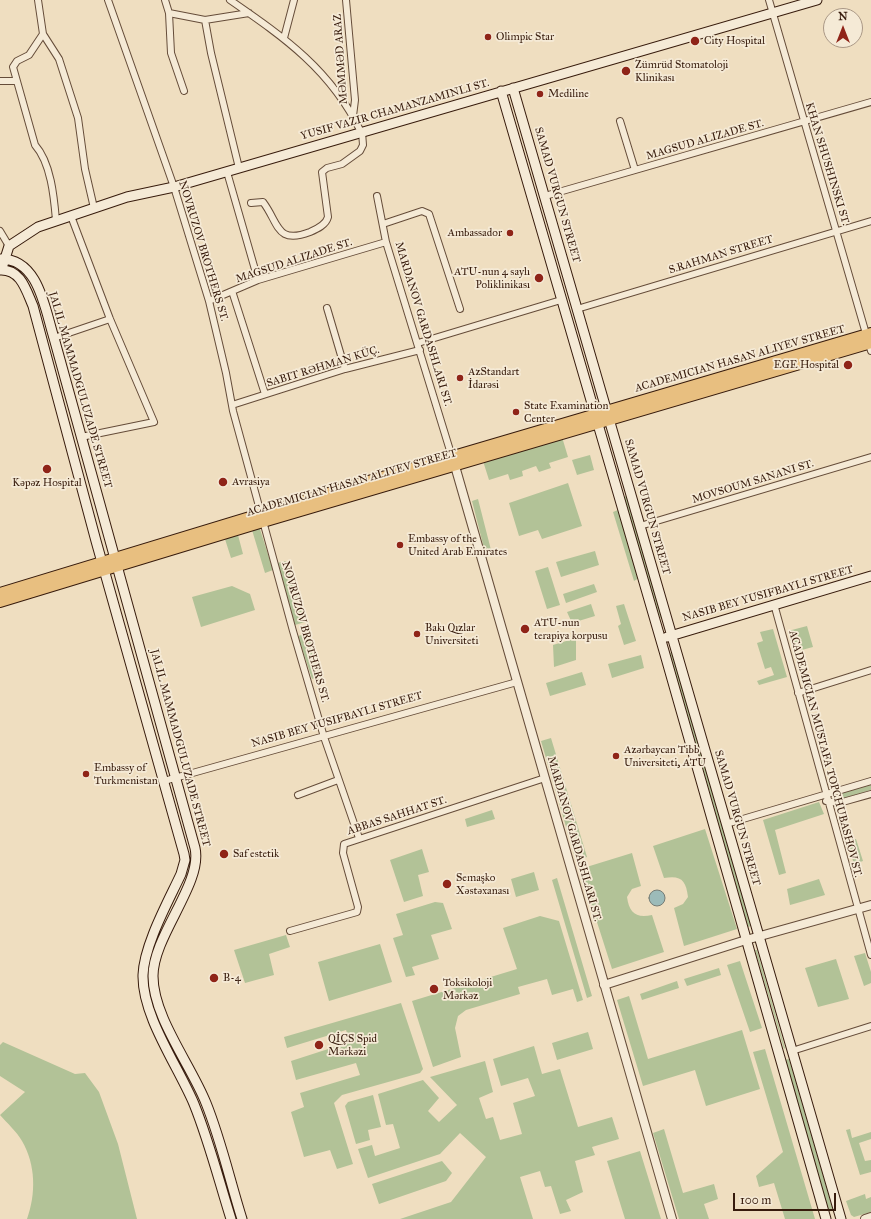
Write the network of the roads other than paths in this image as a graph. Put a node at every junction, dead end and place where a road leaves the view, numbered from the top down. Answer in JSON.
{"nodes":[{"id":1,"x":38,"y":0,"type":"edge"},
{"id":2,"x":108,"y":0,"type":"edge"},
{"id":3,"x":165,"y":0,"type":"edge"},
{"id":4,"x":230,"y":0,"type":"edge"},
{"id":5,"x":294,"y":0,"type":"edge"},
{"id":6,"x":346,"y":0,"type":"edge"},
{"id":7,"x":770,"y":0,"type":"edge"},
{"id":8,"x":817,"y":0,"type":"edge"},
{"id":9,"x":773,"y":12,"type":"junction"},
{"id":10,"x":169,"y":13,"type":"junction"},
{"id":11,"x":249,"y":13,"type":"junction"},
{"id":12,"x":204,"y":20,"type":"junction"},
{"id":13,"x":43,"y":34,"type":"junction"},
{"id":14,"x":284,"y":38,"type":"junction"},
{"id":15,"x":0,"y":81,"type":"edge"},
{"id":16,"x":16,"y":81,"type":"junction"},
{"id":17,"x":513,"y":88,"type":"junction"},
{"id":18,"x":184,"y":91,"type":"dead end"},
{"id":19,"x":500,"y":92,"type":"junction"},
{"id":20,"x":871,"y":102,"type":"edge"},
{"id":21,"x":354,"y":116,"type":"junction"},
{"id":22,"x":620,"y":121,"type":"dead end"},
{"id":23,"x":804,"y":122,"type":"junction"},
{"id":24,"x":361,"y":132,"type":"junction"},
{"id":25,"x":239,"y":168,"type":"junction"},
{"id":26,"x":635,"y":170,"type":"junction"},
{"id":27,"x":227,"y":172,"type":"junction"},
{"id":28,"x":174,"y":187,"type":"junction"},
{"id":29,"x":377,"y":196,"type":"dead end"},
{"id":30,"x":545,"y":196,"type":"junction"},
{"id":31,"x":251,"y":203,"type":"dead end"},
{"id":32,"x":94,"y":208,"type":"junction"},
{"id":33,"x":71,"y":216,"type":"junction"},
{"id":34,"x":56,"y":220,"type":"junction"},
{"id":35,"x":871,"y":221,"type":"edge"},
{"id":36,"x":383,"y":224,"type":"junction"},
{"id":37,"x":0,"y":231,"type":"edge"},
{"id":38,"x":837,"y":231,"type":"junction"},
{"id":39,"x":386,"y":242,"type":"junction"},
{"id":40,"x":8,"y":246,"type":"junction"},
{"id":41,"x":2,"y":259,"type":"edge"},
{"id":42,"x":1,"y":270,"type":"edge"},
{"id":43,"x":258,"y":280,"type":"junction"},
{"id":44,"x":232,"y":291,"type":"junction"},
{"id":45,"x":561,"y":300,"type":"junction"},
{"id":46,"x":209,"y":301,"type":"junction"},
{"id":47,"x":327,"y":308,"type":"dead end"},
{"id":48,"x":460,"y":309,"type":"dead end"},
{"id":49,"x":577,"y":309,"type":"junction"},
{"id":50,"x":110,"y":319,"type":"junction"},
{"id":51,"x":54,"y":338,"type":"junction"},
{"id":52,"x":870,"y":341,"type":"edge"},
{"id":53,"x":418,"y":343,"type":"junction"},
{"id":54,"x":420,"y":350,"type":"junction"},
{"id":55,"x":345,"y":369,"type":"junction"},
{"id":56,"x":65,"y":380,"type":"junction"},
{"id":57,"x":53,"y":383,"type":"junction"},
{"id":58,"x":265,"y":394,"type":"junction"},
{"id":59,"x":232,"y":405,"type":"junction"},
{"id":60,"x":611,"y":413,"type":"junction"},
{"id":61,"x":592,"y":419,"type":"junction"},
{"id":62,"x":81,"y":437,"type":"junction"},
{"id":63,"x":871,"y":457,"type":"edge"},
{"id":64,"x":454,"y":461,"type":"junction"},
{"id":65,"x":630,"y":491,"type":"junction"},
{"id":66,"x":618,"y":494,"type":"junction"},
{"id":67,"x":262,"y":518,"type":"junction"},
{"id":68,"x":640,"y":526,"type":"junction"},
{"id":69,"x":118,"y":561,"type":"junction"},
{"id":70,"x":100,"y":569,"type":"junction"},
{"id":71,"x":871,"y":576,"type":"edge"},
{"id":72,"x":0,"y":593,"type":"edge"},
{"id":73,"x":0,"y":602,"type":"edge"},
{"id":74,"x":774,"y":604,"type":"junction"},
{"id":75,"x":671,"y":634,"type":"junction"},
{"id":76,"x":663,"y":647,"type":"junction"},
{"id":77,"x":871,"y":670,"type":"edge"},
{"id":78,"x":517,"y":682,"type":"junction"},
{"id":79,"x":798,"y":693,"type":"junction"},
{"id":80,"x":324,"y":737,"type":"junction"},
{"id":81,"x":176,"y":778,"type":"junction"},
{"id":82,"x":545,"y":778,"type":"junction"},
{"id":83,"x":338,"y":780,"type":"junction"},
{"id":84,"x":164,"y":781,"type":"junction"},
{"id":85,"x":871,"y":781,"type":"edge"},
{"id":86,"x":871,"y":794,"type":"edge"},
{"id":87,"x":298,"y":795,"type":"dead end"},
{"id":88,"x":827,"y":798,"type":"junction"},
{"id":89,"x":726,"y":824,"type":"junction"},
{"id":90,"x":360,"y":838,"type":"junction"},
{"id":91,"x":185,"y":860,"type":"junction"},
{"id":92,"x":196,"y":863,"type":"junction"},
{"id":93,"x":871,"y":905,"type":"edge"},
{"id":94,"x":857,"y":908,"type":"junction"},
{"id":95,"x":290,"y":931,"type":"dead end"},
{"id":96,"x":759,"y":936,"type":"junction"},
{"id":97,"x":746,"y":940,"type":"junction"},
{"id":98,"x":871,"y":955,"type":"edge"},
{"id":99,"x":604,"y":984,"type":"junction"},
{"id":100,"x":871,"y":1026,"type":"edge"},
{"id":101,"x":792,"y":1051,"type":"junction"},
{"id":102,"x":778,"y":1055,"type":"junction"},
{"id":103,"x":871,"y":1217,"type":"edge"},
{"id":104,"x":231,"y":1219,"type":"edge"},
{"id":105,"x":242,"y":1219,"type":"edge"},
{"id":106,"x":672,"y":1219,"type":"edge"},
{"id":107,"x":826,"y":1219,"type":"edge"},
{"id":108,"x":840,"y":1219,"type":"edge"},
{"id":109,"x":865,"y":1219,"type":"edge"}],
"edges":[{"from":1,"to":13,"type":"street"},
{"from":2,"to":28,"type":"street","name":"NOVRUZOV BROTHERS ST."},
{"from":3,"to":10,"type":"street"},
{"from":4,"to":11,"type":"street"},
{"from":5,"to":14,"type":"street"},
{"from":6,"to":21,"type":"street","name":"MƏMMƏD ARAZ"},
{"from":7,"to":9,"type":"street","name":"KHAN SHUSHINSKI ST."},
{"from":8,"to":9,"type":"main road","name":"YUSIF VAZIR CHAMANZAMINLI ST."},
{"from":9,"to":17,"type":"main road","name":"YUSIF VAZIR CHAMANZAMINLI ST."},
{"from":9,"to":23,"type":"street","name":"KHAN SHUSHINSKI ST."},
{"from":10,"to":12,"type":"street"},
{"from":10,"to":18,"type":"street"},
{"from":11,"to":12,"type":"street"},
{"from":11,"to":14,"type":"street"},
{"from":12,"to":25,"type":"street"},
{"from":13,"to":16,"type":"street"},
{"from":13,"to":32,"type":"street"},
{"from":14,"to":21,"type":"street"},
{"from":15,"to":16,"type":"street"},
{"from":16,"to":34,"type":"street"},
{"from":17,"to":19,"type":"main road","name":"YUSIF VAZIR CHAMANZAMINLI ST."},
{"from":17,"to":30,"type":"main road","name":"SAMAD VURGUN STREET"},
{"from":19,"to":24,"type":"main road","name":"YUSIF VAZIR CHAMANZAMINLI ST."},
{"from":19,"to":45,"type":"main road"},
{"from":20,"to":23,"type":"street","name":"MAGSUD ALIZADE ST."},
{"from":21,"to":24,"type":"street"},
{"from":22,"to":26,"type":"street"},
{"from":23,"to":26,"type":"street","name":"MAGSUD ALIZADE ST."},
{"from":23,"to":38,"type":"street","name":"KHAN SHUSHINSKI ST."},
{"from":24,"to":25,"type":"main road","name":"YUSIF VAZIR CHAMANZAMINLI ST."},
{"from":24,"to":31,"type":"street"},
{"from":25,"to":27,"type":"main road","name":"YUSIF VAZIR CHAMANZAMINLI ST."},
{"from":26,"to":30,"type":"street","name":"MAGSUD ALIZADE ST."},
{"from":27,"to":28,"type":"main road","name":"YUSIF VAZIR CHAMANZAMINLI ST."},
{"from":27,"to":43,"type":"street"},
{"from":28,"to":32,"type":"main road","name":"YUSIF VAZIR CHAMANZAMINLI ST."},
{"from":28,"to":46,"type":"street","name":"NOVRUZOV BROTHERS ST."},
{"from":29,"to":36,"type":"street","name":"MARDANOV GARDASHLARI ST."},
{"from":30,"to":49,"type":"main road","name":"SAMAD VURGUN STREET"},
{"from":32,"to":33,"type":"main road","name":"YUSIF VAZIR CHAMANZAMINLI ST."},
{"from":33,"to":34,"type":"main road","name":"YUSIF VAZIR CHAMANZAMINLI ST."},
{"from":33,"to":50,"type":"street"},
{"from":34,"to":40,"type":"main road","name":"YUSIF VAZIR CHAMANZAMINLI ST."},
{"from":35,"to":38,"type":"street","name":"S.RAHMAN STREET"},
{"from":36,"to":39,"type":"street","name":"MARDANOV GARDASHLARI ST."},
{"from":36,"to":48,"type":"street"},
{"from":37,"to":40,"type":"street"},
{"from":38,"to":49,"type":"street","name":"S.RAHMAN STREET"},
{"from":38,"to":52,"type":"street","name":"KHAN SHUSHINSKI ST."},
{"from":39,"to":43,"type":"street","name":"MAGSUD ALIZADE ST."},
{"from":39,"to":53,"type":"street","name":"MARDANOV GARDASHLARI ST."},
{"from":40,"to":41,"type":"main road"},
{"from":41,"to":42,"type":"main road"},
{"from":41,"to":51,"type":"main road","name":"JALIL MAMMADGULUZADE STREET"},
{"from":42,"to":57,"type":"main road","name":"JALIL MAMMADGULUZADE STREET"},
{"from":43,"to":44,"type":"street","name":"MAGSUD ALIZADE ST."},
{"from":44,"to":46,"type":"street","name":"MAGSUD ALIZADE ST."},
{"from":44,"to":58,"type":"street"},
{"from":45,"to":53,"type":"street"},
{"from":45,"to":61,"type":"main road"},
{"from":46,"to":59,"type":"street","name":"NOVRUZOV BROTHERS ST."},
{"from":47,"to":55,"type":"street"},
{"from":49,"to":60,"type":"main road","name":"SAMAD VURGUN STREET"},
{"from":50,"to":51,"type":"street"},
{"from":50,"to":62,"type":"street"},
{"from":51,"to":56,"type":"main road","name":"JALIL MAMMADGULUZADE STREET"},
{"from":52,"to":60,"type":"main road","name":"ACADEMICIAN HASAN ALIYEV STREET"},
{"from":53,"to":54,"type":"street","name":"MARDANOV GARDASHLARI ST."},
{"from":54,"to":55,"type":"street","name":"SABIT RƏHMAN KÜÇ."},
{"from":54,"to":64,"type":"street","name":"MARDANOV GARDASHLARI ST."},
{"from":55,"to":58,"type":"street","name":"SABIT RƏHMAN KÜÇ."},
{"from":56,"to":57,"type":"main road"},
{"from":56,"to":62,"type":"main road","name":"JALIL MAMMADGULUZADE STREET"},
{"from":57,"to":70,"type":"main road","name":"JALIL MAMMADGULUZADE STREET"},
{"from":58,"to":59,"type":"street","name":"SABIT RƏHMAN KÜÇ."},
{"from":59,"to":67,"type":"street","name":"NOVRUZOV BROTHERS ST."},
{"from":60,"to":61,"type":"main road","name":"ACADEMICIAN HASAN ALIYEV STREET"},
{"from":60,"to":65,"type":"main road","name":"SAMAD VURGUN STREET"},
{"from":61,"to":64,"type":"main road","name":"ACADEMICIAN HASAN ALIYEV STREET"},
{"from":61,"to":66,"type":"main road"},
{"from":62,"to":69,"type":"main road","name":"JALIL MAMMADGULUZADE STREET"},
{"from":63,"to":68,"type":"street","name":"MOVSOUM SANANI ST."},
{"from":64,"to":67,"type":"main road","name":"ACADEMICIAN HASAN ALIYEV STREET"},
{"from":64,"to":78,"type":"street","name":"MARDANOV GARDASHLARI ST."},
{"from":65,"to":66,"type":"main road"},
{"from":65,"to":68,"type":"main road","name":"SAMAD VURGUN STREET"},
{"from":66,"to":76,"type":"main road"},
{"from":67,"to":69,"type":"main road","name":"ACADEMICIAN HASAN ALIYEV STREET"},
{"from":67,"to":80,"type":"street","name":"NOVRUZOV BROTHERS ST."},
{"from":68,"to":75,"type":"main road","name":"SAMAD VURGUN STREET"},
{"from":69,"to":70,"type":"main road","name":"ACADEMICIAN HASAN ALIYEV STREET"},
{"from":69,"to":81,"type":"main road","name":"JALIL MAMMADGULUZADE STREET"},
{"from":70,"to":72,"type":"main road"},
{"from":70,"to":73,"type":"main road"},
{"from":70,"to":84,"type":"main road","name":"JALIL MAMMADGULUZADE STREET"},
{"from":71,"to":74,"type":"main road","name":"NASIB BEY YUSIFBAYLI STREET"},
{"from":74,"to":75,"type":"main road","name":"NASIB BEY YUSIFBAYLI STREET"},
{"from":74,"to":79,"type":"street","name":"ACADEMICIAN MUSTAFA TOPCHUBASHOV ST."},
{"from":75,"to":76,"type":"main road"},
{"from":75,"to":89,"type":"main road","name":"SAMAD VURGUN STREET"},
{"from":76,"to":97,"type":"main road"},
{"from":77,"to":79,"type":"street"},
{"from":78,"to":80,"type":"street","name":"NASIB BEY YUSIFBAYLI STREET"},
{"from":78,"to":82,"type":"street","name":"MARDANOV GARDASHLARI ST."},
{"from":79,"to":88,"type":"street","name":"ACADEMICIAN MUSTAFA TOPCHUBASHOV ST."},
{"from":80,"to":81,"type":"street","name":"NASIB BEY YUSIFBAYLI STREET"},
{"from":80,"to":83,"type":"street","name":"NOVRUZOV BROTHERS ST."},
{"from":81,"to":84,"type":"street","name":"NASIB BEY YUSIFBAYLI STREET"},
{"from":81,"to":92,"type":"main road","name":"JALIL MAMMADGULUZADE STREET"},
{"from":82,"to":90,"type":"street","name":"ABBAS SAHHAT ST."},
{"from":82,"to":99,"type":"street","name":"MARDANOV GARDASHLARI ST."},
{"from":83,"to":87,"type":"street"},
{"from":83,"to":90,"type":"street","name":"NOVRUZOV BROTHERS ST."},
{"from":84,"to":91,"type":"main road","name":"JALIL MAMMADGULUZADE STREET"},
{"from":85,"to":88,"type":"street"},
{"from":86,"to":88,"type":"street"},
{"from":88,"to":89,"type":"street"},
{"from":88,"to":94,"type":"street","name":"ACADEMICIAN MUSTAFA TOPCHUBASHOV ST."},
{"from":89,"to":96,"type":"main road","name":"SAMAD VURGUN STREET"},
{"from":90,"to":95,"type":"street","name":"ABBAS SAHHAT ST."},
{"from":91,"to":92,"type":"main road"},
{"from":91,"to":104,"type":"main road","name":"JALIL MAMMADGULUZADE STREET"},
{"from":92,"to":105,"type":"main road","name":"JALIL MAMMADGULUZADE STREET"},
{"from":93,"to":94,"type":"street"},
{"from":94,"to":96,"type":"street"},
{"from":94,"to":98,"type":"street","name":"ACADEMICIAN MUSTAFA TOPCHUBASHOV ST."},
{"from":96,"to":97,"type":"street"},
{"from":96,"to":101,"type":"main road","name":"SAMAD VURGUN STREET"},
{"from":97,"to":99,"type":"street"},
{"from":97,"to":102,"type":"main road"},
{"from":99,"to":106,"type":"street","name":"MARDANOV GARDASHLARI ST."},
{"from":100,"to":101,"type":"street"},
{"from":101,"to":102,"type":"main road"},
{"from":101,"to":108,"type":"main road","name":"SAMAD VURGUN STREET"},
{"from":102,"to":107,"type":"main road"},
{"from":103,"to":109,"type":"street"}]}
